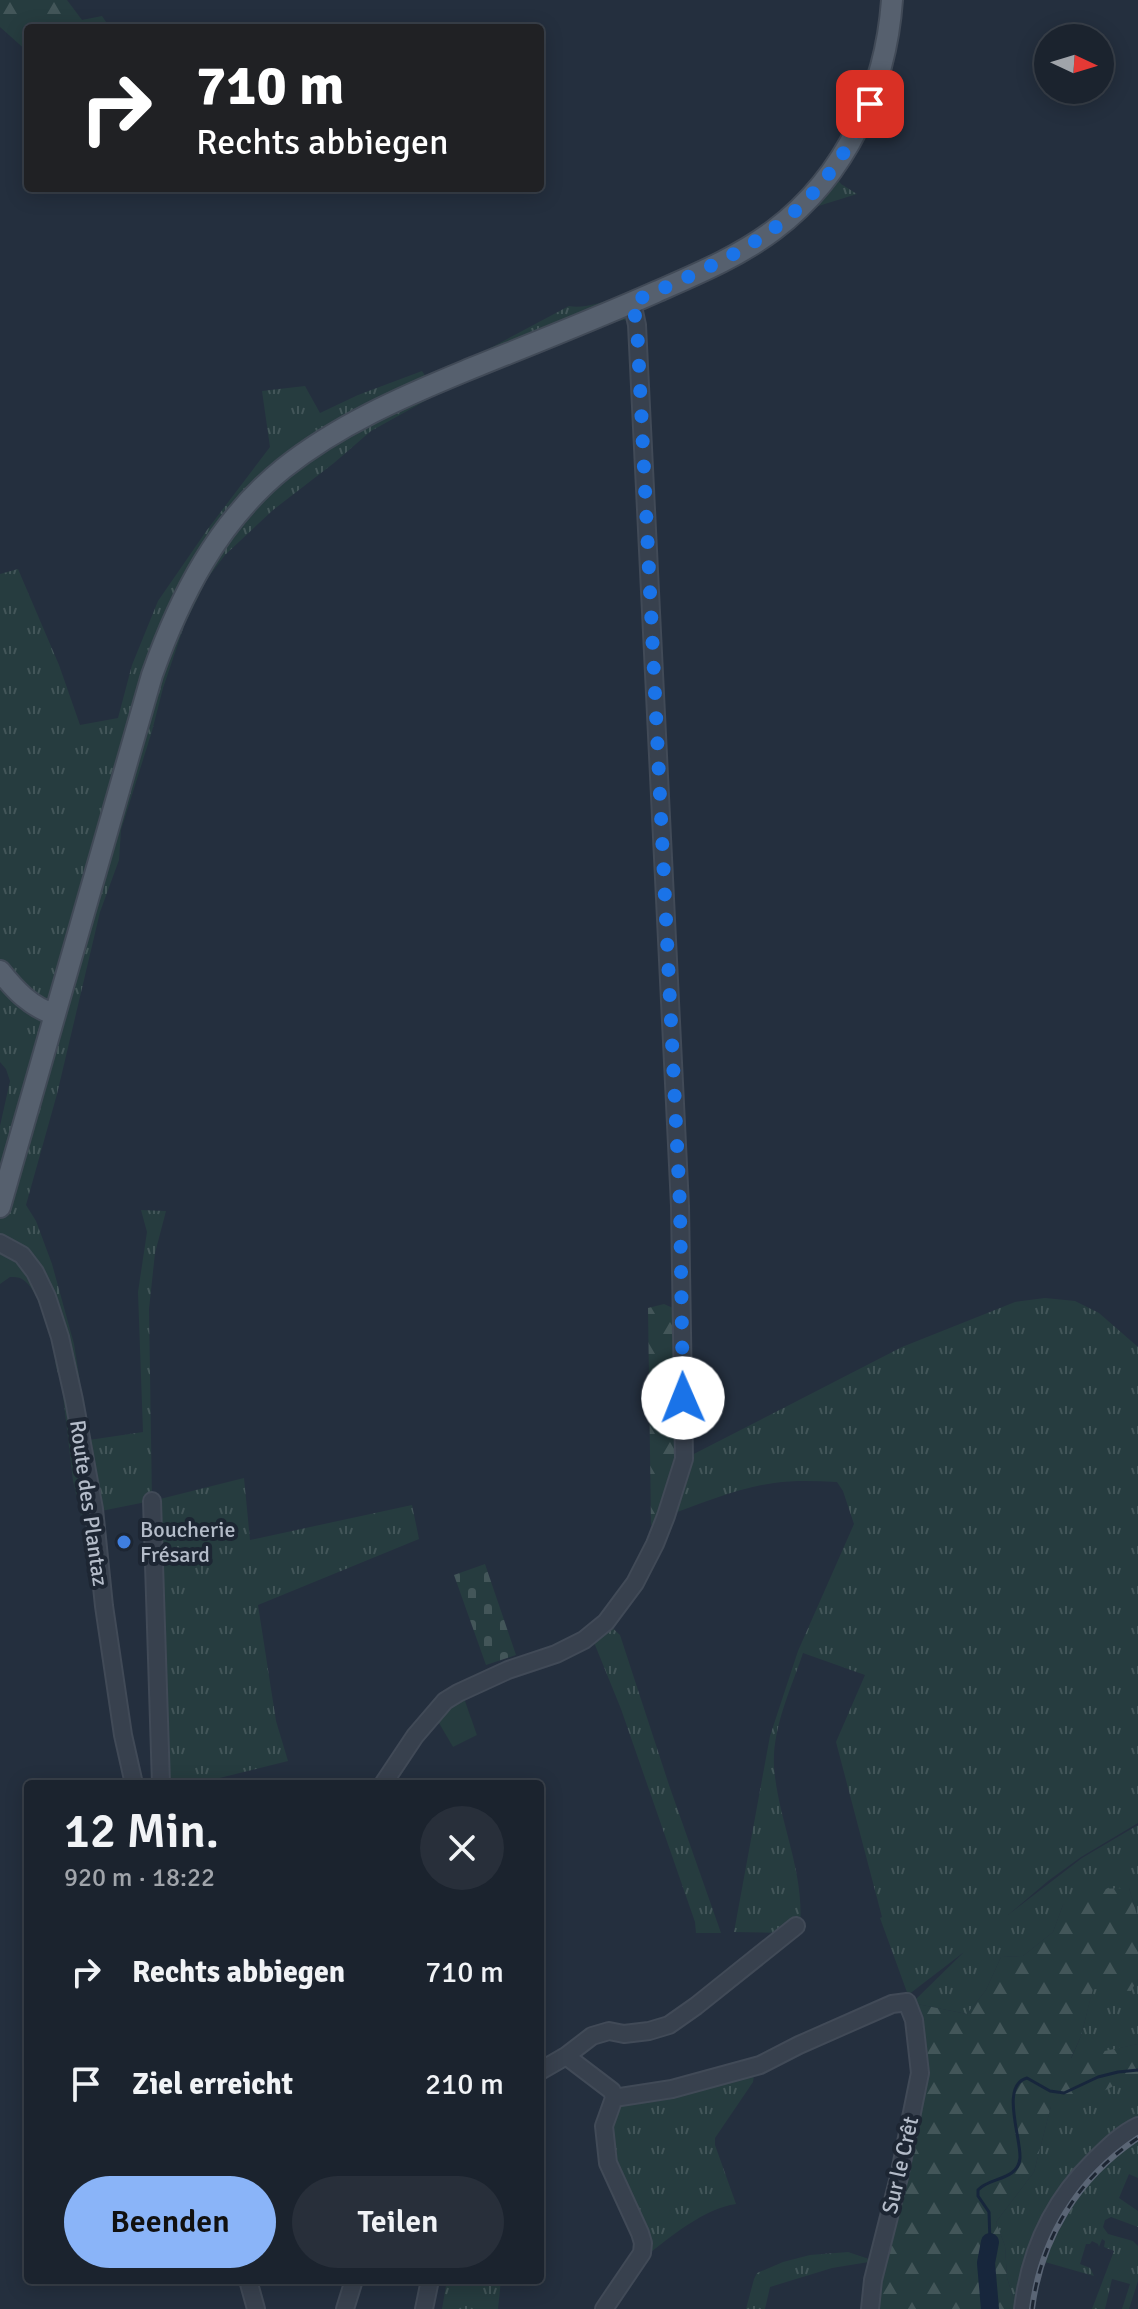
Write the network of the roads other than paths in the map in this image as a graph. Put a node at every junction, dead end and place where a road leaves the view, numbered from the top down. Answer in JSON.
{"nodes":[{"id":1,"x":892,"y":0,"type":"edge"},
{"id":2,"x":632,"y":302,"type":"junction"},
{"id":3,"x":0,"y":971,"type":"edge"},
{"id":4,"x":54,"y":1014,"type":"junction"},
{"id":5,"x":0,"y":1207,"type":"edge"},
{"id":6,"x":0,"y":1243,"type":"edge"},
{"id":7,"x":152,"y":1501,"type":"dead end"},
{"id":8,"x":133,"y":1780,"type":"edge"},
{"id":9,"x":161,"y":1780,"type":"edge"},
{"id":10,"x":386,"y":1780,"type":"edge"},
{"id":11,"x":796,"y":1926,"type":"dead end"},
{"id":12,"x":566,"y":2056,"type":"junction"},
{"id":13,"x":544,"y":2069,"type":"edge"},
{"id":14,"x":614,"y":2098,"type":"junction"},
{"id":15,"x":1138,"y":2126,"type":"edge"},
{"id":16,"x":249,"y":2284,"type":"edge"},
{"id":17,"x":353,"y":2284,"type":"edge"},
{"id":18,"x":429,"y":2284,"type":"edge"},
{"id":19,"x":256,"y":2309,"type":"edge"},
{"id":20,"x":345,"y":2309,"type":"edge"},
{"id":21,"x":424,"y":2309,"type":"edge"},
{"id":22,"x":604,"y":2309,"type":"edge"},
{"id":23,"x":870,"y":2309,"type":"edge"},
{"id":24,"x":1023,"y":2309,"type":"edge"}],
"edges":[{"from":1,"to":2,"type":"main road"},
{"from":2,"to":4,"type":"main road"},
{"from":2,"to":10,"type":"street"},
{"from":3,"to":4,"type":"main road"},
{"from":4,"to":5,"type":"main road"},
{"from":6,"to":8,"type":"street","name":"Route des Plantaz"},
{"from":7,"to":9,"type":"street"},
{"from":11,"to":12,"type":"street"},
{"from":12,"to":13,"type":"street"},
{"from":12,"to":14,"type":"street"},
{"from":14,"to":22,"type":"street"},
{"from":14,"to":23,"type":"street","name":"Sur le Crêt"},
{"from":15,"to":24,"type":"street"},
{"from":16,"to":19,"type":"street"},
{"from":17,"to":20,"type":"street"},
{"from":18,"to":21,"type":"street"}]}
